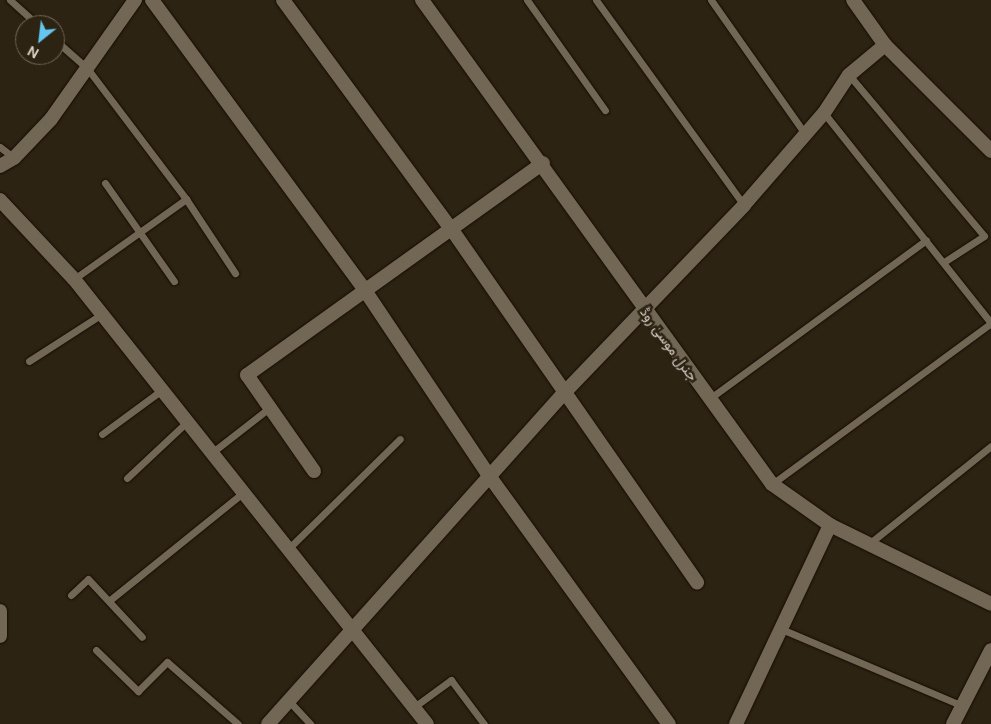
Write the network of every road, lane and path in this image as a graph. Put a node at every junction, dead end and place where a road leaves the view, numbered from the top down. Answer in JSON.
{"nodes":[{"id":1,"x":10,"y":0,"type":"edge"},
{"id":2,"x":135,"y":0,"type":"edge"},
{"id":3,"x":152,"y":0,"type":"edge"},
{"id":4,"x":283,"y":0,"type":"edge"},
{"id":5,"x":422,"y":0,"type":"edge"},
{"id":6,"x":527,"y":0,"type":"edge"},
{"id":7,"x":596,"y":0,"type":"edge"},
{"id":8,"x":710,"y":0,"type":"edge"},
{"id":9,"x":853,"y":0,"type":"edge"},
{"id":10,"x":27,"y":15,"type":"edge"},
{"id":11,"x":885,"y":46,"type":"junction"},
{"id":12,"x":65,"y":49,"type":"edge"},
{"id":13,"x":87,"y":68,"type":"junction"},
{"id":14,"x":849,"y":75,"type":"junction"},
{"id":15,"x":605,"y":110,"type":"dead end"},
{"id":16,"x":824,"y":113,"type":"junction"},
{"id":17,"x":806,"y":135,"type":"junction"},
{"id":18,"x":0,"y":147,"type":"edge"},
{"id":19,"x":991,"y":151,"type":"edge"},
{"id":20,"x":14,"y":158,"type":"junction"},
{"id":21,"x":543,"y":163,"type":"junction"},
{"id":22,"x":0,"y":166,"type":"edge"},
{"id":23,"x":105,"y":183,"type":"dead end"},
{"id":24,"x":186,"y":199,"type":"junction"},
{"id":25,"x":0,"y":200,"type":"edge"},
{"id":26,"x":744,"y":206,"type":"junction"},
{"id":27,"x":450,"y":227,"type":"junction"},
{"id":28,"x":142,"y":233,"type":"junction"},
{"id":29,"x":926,"y":240,"type":"junction"},
{"id":30,"x":944,"y":262,"type":"junction"},
{"id":31,"x":235,"y":273,"type":"dead end"},
{"id":32,"x":74,"y":279,"type":"junction"},
{"id":33,"x":174,"y":281,"type":"dead end"},
{"id":34,"x":364,"y":289,"type":"junction"},
{"id":35,"x":645,"y":312,"type":"junction"},
{"id":36,"x":102,"y":314,"type":"junction"},
{"id":37,"x":29,"y":361,"type":"dead end"},
{"id":38,"x":162,"y":390,"type":"junction"},
{"id":39,"x":564,"y":393,"type":"junction"},
{"id":40,"x":709,"y":399,"type":"junction"},
{"id":41,"x":269,"y":408,"type":"junction"},
{"id":42,"x":188,"y":421,"type":"junction"},
{"id":43,"x":102,"y":434,"type":"dead end"},
{"id":44,"x":400,"y":439,"type":"dead end"},
{"id":45,"x":991,"y":446,"type":"edge"},
{"id":46,"x":214,"y":451,"type":"junction"},
{"id":47,"x":314,"y":470,"type":"dead end"},
{"id":48,"x":490,"y":477,"type":"junction"},
{"id":49,"x":127,"y":478,"type":"dead end"},
{"id":50,"x":772,"y":484,"type":"junction"},
{"id":51,"x":245,"y":492,"type":"junction"},
{"id":52,"x":830,"y":525,"type":"junction"},
{"id":53,"x":870,"y":543,"type":"junction"},
{"id":54,"x":290,"y":548,"type":"junction"},
{"id":55,"x":697,"y":583,"type":"dead end"},
{"id":56,"x":71,"y":595,"type":"dead end"},
{"id":57,"x":110,"y":600,"type":"junction"},
{"id":58,"x":991,"y":604,"type":"edge"},
{"id":59,"x":0,"y":611,"type":"edge"},
{"id":60,"x":353,"y":628,"type":"junction"},
{"id":61,"x":779,"y":628,"type":"junction"},
{"id":62,"x":0,"y":636,"type":"edge"},
{"id":63,"x":142,"y":637,"type":"dead end"},
{"id":64,"x":96,"y":650,"type":"dead end"},
{"id":65,"x":991,"y":650,"type":"edge"},
{"id":66,"x":288,"y":700,"type":"junction"},
{"id":67,"x":963,"y":706,"type":"junction"},
{"id":68,"x":414,"y":707,"type":"junction"},
{"id":69,"x":238,"y":724,"type":"edge"},
{"id":70,"x":268,"y":724,"type":"edge"},
{"id":71,"x":310,"y":724,"type":"edge"},
{"id":72,"x":426,"y":724,"type":"edge"},
{"id":73,"x":484,"y":724,"type":"edge"},
{"id":74,"x":669,"y":724,"type":"edge"},
{"id":75,"x":736,"y":724,"type":"edge"},
{"id":76,"x":954,"y":724,"type":"edge"}],
"edges":[{"from":1,"to":10,"type":"lane"},
{"from":2,"to":13,"type":"street"},
{"from":3,"to":34,"type":"street"},
{"from":4,"to":27,"type":"street"},
{"from":5,"to":21,"type":"street","name":"جنرل موسیٰ روڈ"},
{"from":6,"to":15,"type":"lane"},
{"from":7,"to":26,"type":"lane"},
{"from":8,"to":17,"type":"lane"},
{"from":9,"to":11,"type":"street"},
{"from":11,"to":14,"type":"street"},
{"from":11,"to":19,"type":"street"},
{"from":12,"to":13,"type":"lane"},
{"from":13,"to":20,"type":"street"},
{"from":13,"to":24,"type":"lane"},
{"from":14,"to":16,"type":"street"},
{"from":14,"to":30,"type":"lane"},
{"from":16,"to":17,"type":"street"},
{"from":16,"to":29,"type":"lane"},
{"from":17,"to":26,"type":"street"},
{"from":18,"to":20,"type":"lane"},
{"from":20,"to":22,"type":"street"},
{"from":21,"to":27,"type":"street"},
{"from":21,"to":35,"type":"street","name":"جنرل موسیٰ روڈ"},
{"from":23,"to":28,"type":"lane"},
{"from":24,"to":28,"type":"lane"},
{"from":24,"to":31,"type":"lane"},
{"from":25,"to":32,"type":"street"},
{"from":26,"to":35,"type":"street"},
{"from":27,"to":34,"type":"street"},
{"from":27,"to":39,"type":"street"},
{"from":28,"to":32,"type":"lane"},
{"from":28,"to":33,"type":"lane"},
{"from":29,"to":30,"type":"lane"},
{"from":29,"to":40,"type":"lane"},
{"from":30,"to":50,"type":"lane"},
{"from":32,"to":36,"type":"street"},
{"from":34,"to":41,"type":"street"},
{"from":34,"to":48,"type":"street"},
{"from":35,"to":39,"type":"street"},
{"from":35,"to":40,"type":"street","name":"جنرل موسیٰ روڈ"},
{"from":36,"to":37,"type":"lane"},
{"from":36,"to":38,"type":"street"},
{"from":38,"to":42,"type":"street"},
{"from":38,"to":43,"type":"lane"},
{"from":39,"to":48,"type":"street"},
{"from":39,"to":55,"type":"street"},
{"from":40,"to":50,"type":"street","name":"جنرل موسیٰ روڈ"},
{"from":41,"to":46,"type":"lane"},
{"from":41,"to":47,"type":"street"},
{"from":42,"to":46,"type":"street"},
{"from":42,"to":49,"type":"lane"},
{"from":44,"to":54,"type":"lane"},
{"from":45,"to":53,"type":"lane"},
{"from":46,"to":51,"type":"street"},
{"from":48,"to":60,"type":"street"},
{"from":48,"to":74,"type":"street"},
{"from":50,"to":52,"type":"street","name":"جنرل موسیٰ روڈ"},
{"from":51,"to":54,"type":"street"},
{"from":51,"to":57,"type":"lane"},
{"from":52,"to":53,"type":"street","name":"جنرل موسیٰ روڈ"},
{"from":52,"to":61,"type":"street"},
{"from":53,"to":58,"type":"street","name":"جنرل موسیٰ روڈ"},
{"from":54,"to":60,"type":"street"},
{"from":56,"to":57,"type":"lane"},
{"from":57,"to":63,"type":"lane"},
{"from":59,"to":62,"type":"street"},
{"from":60,"to":66,"type":"street"},
{"from":60,"to":68,"type":"street"},
{"from":61,"to":67,"type":"lane"},
{"from":61,"to":75,"type":"street"},
{"from":64,"to":69,"type":"lane"},
{"from":65,"to":67,"type":"street"},
{"from":66,"to":70,"type":"street"},
{"from":66,"to":71,"type":"lane"},
{"from":67,"to":76,"type":"street"},
{"from":68,"to":72,"type":"street"},
{"from":68,"to":73,"type":"lane"}]}
